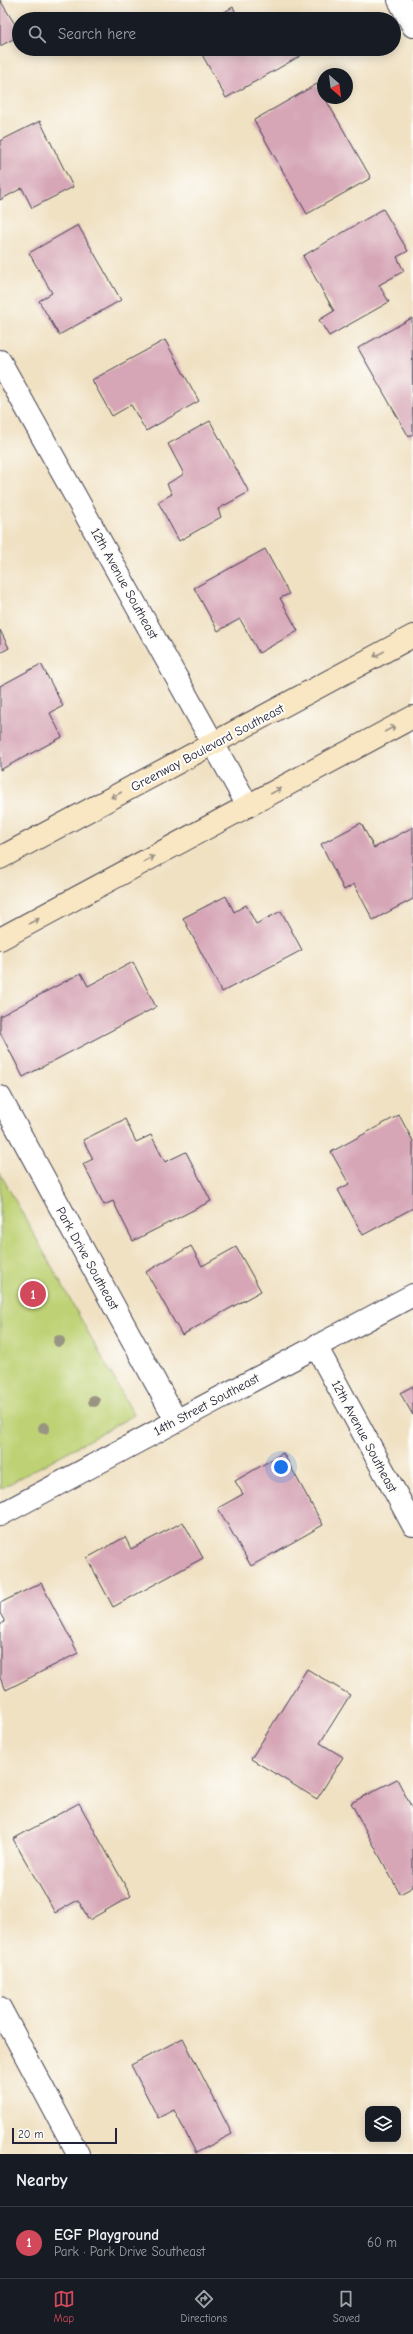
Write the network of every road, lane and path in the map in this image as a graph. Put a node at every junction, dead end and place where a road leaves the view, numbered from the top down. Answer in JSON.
{"nodes":[{"id":1,"x":399,"y":0,"type":"edge"},
{"id":2,"x":413,"y":26,"type":"edge"},
{"id":3,"x":0,"y":361,"type":"edge"},
{"id":4,"x":413,"y":636,"type":"edge"},
{"id":5,"x":413,"y":717,"type":"edge"},
{"id":6,"x":214,"y":743,"type":"junction"},
{"id":7,"x":248,"y":806,"type":"junction"},
{"id":8,"x":0,"y":858,"type":"edge"},
{"id":9,"x":0,"y":939,"type":"edge"},
{"id":10,"x":0,"y":1097,"type":"edge"},
{"id":11,"x":413,"y":1295,"type":"edge"},
{"id":12,"x":316,"y":1346,"type":"junction"},
{"id":13,"x":176,"y":1420,"type":"junction"},
{"id":14,"x":0,"y":1515,"type":"edge"},
{"id":15,"x":413,"y":1526,"type":"edge"},
{"id":16,"x":0,"y":2008,"type":"edge"},
{"id":17,"x":78,"y":2154,"type":"edge"}],
"edges":[{"from":1,"to":2,"type":"street"},
{"from":3,"to":6,"type":"street","name":"12th Avenue Southeast"},
{"from":4,"to":6,"type":"street","name":"Greenway Boulevard Southeast","one_way":true},
{"from":7,"to":5,"type":"street","one_way":true},
{"from":6,"to":7,"type":"street","name":"12th Avenue Southeast"},
{"from":6,"to":8,"type":"street","name":"Greenway Boulevard Southeast","one_way":true},
{"from":9,"to":7,"type":"street","one_way":true},
{"from":10,"to":13,"type":"street","name":"Park Drive Southeast"},
{"from":11,"to":12,"type":"street","name":"14th Street Southeast"},
{"from":12,"to":13,"type":"street","name":"14th Street Southeast"},
{"from":12,"to":15,"type":"street","name":"12th Avenue Southeast"},
{"from":13,"to":14,"type":"street","name":"14th Street Southeast"},
{"from":16,"to":17,"type":"street"}]}
